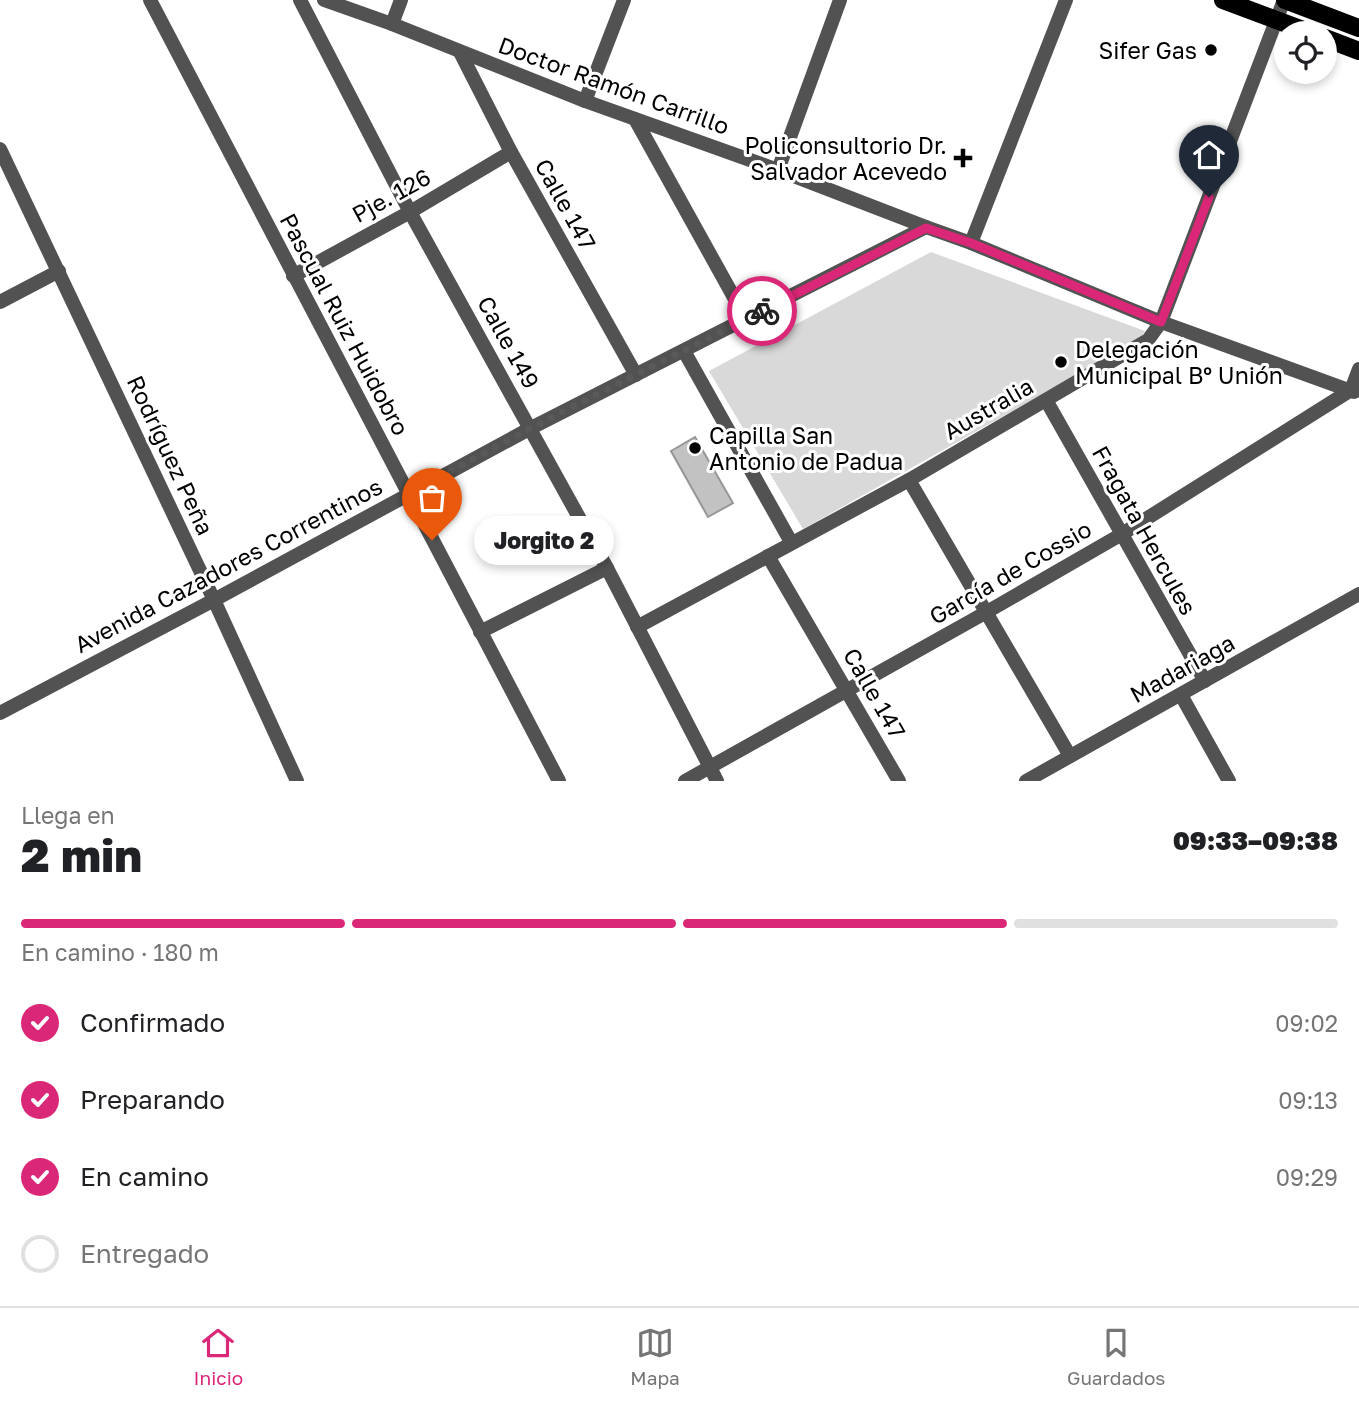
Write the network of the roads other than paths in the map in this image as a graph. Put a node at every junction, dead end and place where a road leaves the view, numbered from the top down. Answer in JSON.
{"nodes":[{"id":1,"x":150,"y":0,"type":"edge"},
{"id":2,"x":300,"y":0,"type":"edge"},
{"id":3,"x":324,"y":0,"type":"edge"},
{"id":4,"x":401,"y":0,"type":"edge"},
{"id":5,"x":624,"y":0,"type":"edge"},
{"id":6,"x":840,"y":0,"type":"edge"},
{"id":7,"x":1066,"y":0,"type":"edge"},
{"id":8,"x":1223,"y":0,"type":"edge"},
{"id":9,"x":1284,"y":0,"type":"edge"},
{"id":10,"x":1276,"y":20,"type":"junction"},
{"id":11,"x":392,"y":24,"type":"junction"},
{"id":12,"x":1359,"y":28,"type":"edge"},
{"id":13,"x":1337,"y":43,"type":"edge"},
{"id":14,"x":1359,"y":51,"type":"edge"},
{"id":15,"x":460,"y":52,"type":"junction"},
{"id":16,"x":585,"y":101,"type":"junction"},
{"id":17,"x":635,"y":119,"type":"junction"},
{"id":18,"x":0,"y":149,"type":"edge"},
{"id":19,"x":511,"y":152,"type":"junction"},
{"id":20,"x":778,"y":170,"type":"junction"},
{"id":21,"x":410,"y":212,"type":"junction"},
{"id":22,"x":926,"y":228,"type":"junction"},
{"id":23,"x":971,"y":243,"type":"junction"},
{"id":24,"x":59,"y":271,"type":"junction"},
{"id":25,"x":293,"y":276,"type":"junction"},
{"id":26,"x":0,"y":302,"type":"edge"},
{"id":27,"x":746,"y":319,"type":"junction"},
{"id":28,"x":1161,"y":322,"type":"junction"},
{"id":29,"x":684,"y":351,"type":"junction"},
{"id":30,"x":1359,"y":369,"type":"edge"},
{"id":31,"x":636,"y":376,"type":"junction"},
{"id":32,"x":1355,"y":392,"type":"edge"},
{"id":33,"x":1046,"y":400,"type":"junction"},
{"id":34,"x":531,"y":428,"type":"junction"},
{"id":35,"x":909,"y":480,"type":"junction"},
{"id":36,"x":408,"y":494,"type":"junction"},
{"id":37,"x":1122,"y":534,"type":"junction"},
{"id":38,"x":791,"y":542,"type":"junction"},
{"id":39,"x":768,"y":556,"type":"junction"},
{"id":40,"x":607,"y":568,"type":"junction"},
{"id":41,"x":1358,"y":597,"type":"edge"},
{"id":42,"x":214,"y":600,"type":"junction"},
{"id":43,"x":985,"y":613,"type":"junction"},
{"id":44,"x":637,"y":627,"type":"junction"},
{"id":45,"x":480,"y":632,"type":"junction"},
{"id":46,"x":1205,"y":681,"type":"junction"},
{"id":47,"x":847,"y":689,"type":"junction"},
{"id":48,"x":1181,"y":695,"type":"junction"},
{"id":49,"x":0,"y":713,"type":"edge"},
{"id":50,"x":1070,"y":757,"type":"junction"},
{"id":51,"x":713,"y":775,"type":"edge"},
{"id":52,"x":297,"y":781,"type":"edge"},
{"id":53,"x":559,"y":781,"type":"edge"},
{"id":54,"x":685,"y":781,"type":"edge"},
{"id":55,"x":899,"y":781,"type":"edge"},
{"id":56,"x":1026,"y":781,"type":"edge"},
{"id":57,"x":1229,"y":781,"type":"edge"}],
"edges":[{"from":1,"to":25,"type":"street","name":"Pascual Ruiz Huidobro"},
{"from":2,"to":21,"type":"street","name":"Calle 149"},
{"from":3,"to":11,"type":"street","name":"Doctor Ramón Carrillo"},
{"from":4,"to":11,"type":"street"},
{"from":5,"to":16,"type":"street"},
{"from":6,"to":20,"type":"street"},
{"from":7,"to":23,"type":"street"},
{"from":8,"to":10,"type":"main road"},
{"from":9,"to":10,"type":"street","name":"Australia"},
{"from":9,"to":12,"type":"main road"},
{"from":10,"to":28,"type":"street","name":"Australia"},
{"from":11,"to":15,"type":"street","name":"Doctor Ramón Carrillo"},
{"from":13,"to":14,"type":"main road"},
{"from":15,"to":16,"type":"street","name":"Doctor Ramón Carrillo"},
{"from":15,"to":19,"type":"street","name":"Calle 147"},
{"from":16,"to":17,"type":"street","name":"Doctor Ramón Carrillo"},
{"from":17,"to":20,"type":"street","name":"Doctor Ramón Carrillo"},
{"from":17,"to":27,"type":"street"},
{"from":18,"to":24,"type":"street","name":"Rodríguez Peña"},
{"from":19,"to":21,"type":"street","name":"Pje. 126"},
{"from":19,"to":31,"type":"street","name":"Calle 147"},
{"from":20,"to":22,"type":"street","name":"Doctor Ramón Carrillo"},
{"from":21,"to":25,"type":"street","name":"Pje. 126"},
{"from":21,"to":34,"type":"street","name":"Calle 149"},
{"from":22,"to":23,"type":"street","name":"Doctor Ramón Carrillo"},
{"from":22,"to":27,"type":"street","name":"Avenida Cazadores Correntinos"},
{"from":23,"to":28,"type":"street","name":"Doctor Ramón Carrillo"},
{"from":24,"to":26,"type":"street"},
{"from":24,"to":42,"type":"street","name":"Rodríguez Peña"},
{"from":25,"to":36,"type":"street","name":"Pascual Ruiz Huidobro"},
{"from":27,"to":29,"type":"street","name":"Avenida Cazadores Correntinos"},
{"from":28,"to":32,"type":"street","name":"Doctor Ramón Carrillo"},
{"from":28,"to":33,"type":"street","name":"Australia"},
{"from":29,"to":31,"type":"street","name":"Avenida Cazadores Correntinos"},
{"from":29,"to":38,"type":"street"},
{"from":30,"to":32,"type":"street"},
{"from":31,"to":34,"type":"street","name":"Avenida Cazadores Correntinos"},
{"from":32,"to":37,"type":"street","name":"García de Cossio"},
{"from":33,"to":35,"type":"street","name":"Australia"},
{"from":33,"to":37,"type":"street","name":"Fragata Hercules"},
{"from":34,"to":36,"type":"street","name":"Avenida Cazadores Correntinos"},
{"from":34,"to":40,"type":"street","name":"Calle 149"},
{"from":35,"to":38,"type":"street","name":"Australia"},
{"from":35,"to":43,"type":"street"},
{"from":36,"to":42,"type":"street","name":"Avenida Cazadores Correntinos"},
{"from":36,"to":45,"type":"street","name":"Pascual Ruiz Huidobro"},
{"from":37,"to":43,"type":"street","name":"García de Cossio"},
{"from":37,"to":46,"type":"street","name":"Fragata Hercules"},
{"from":38,"to":39,"type":"street","name":"Australia"},
{"from":39,"to":44,"type":"street","name":"Australia"},
{"from":39,"to":47,"type":"street","name":"Calle 147"},
{"from":40,"to":44,"type":"street","name":"Calle 149"},
{"from":40,"to":45,"type":"street"},
{"from":41,"to":46,"type":"street","name":"Madariaga"},
{"from":42,"to":49,"type":"street","name":"Avenida Cazadores Correntinos"},
{"from":42,"to":52,"type":"street","name":"Rodríguez Peña"},
{"from":43,"to":47,"type":"street","name":"García de Cossio"},
{"from":43,"to":50,"type":"street"},
{"from":44,"to":51,"type":"street","name":"Calle 149"},
{"from":45,"to":53,"type":"street","name":"Pascual Ruiz Huidobro"},
{"from":46,"to":48,"type":"street","name":"Madariaga"},
{"from":47,"to":51,"type":"street","name":"García de Cossio"},
{"from":47,"to":55,"type":"street","name":"Calle 147"},
{"from":48,"to":50,"type":"street","name":"Madariaga"},
{"from":48,"to":57,"type":"street"},
{"from":50,"to":56,"type":"street","name":"Madariaga"},
{"from":51,"to":54,"type":"street","name":"García de Cossio"}]}
